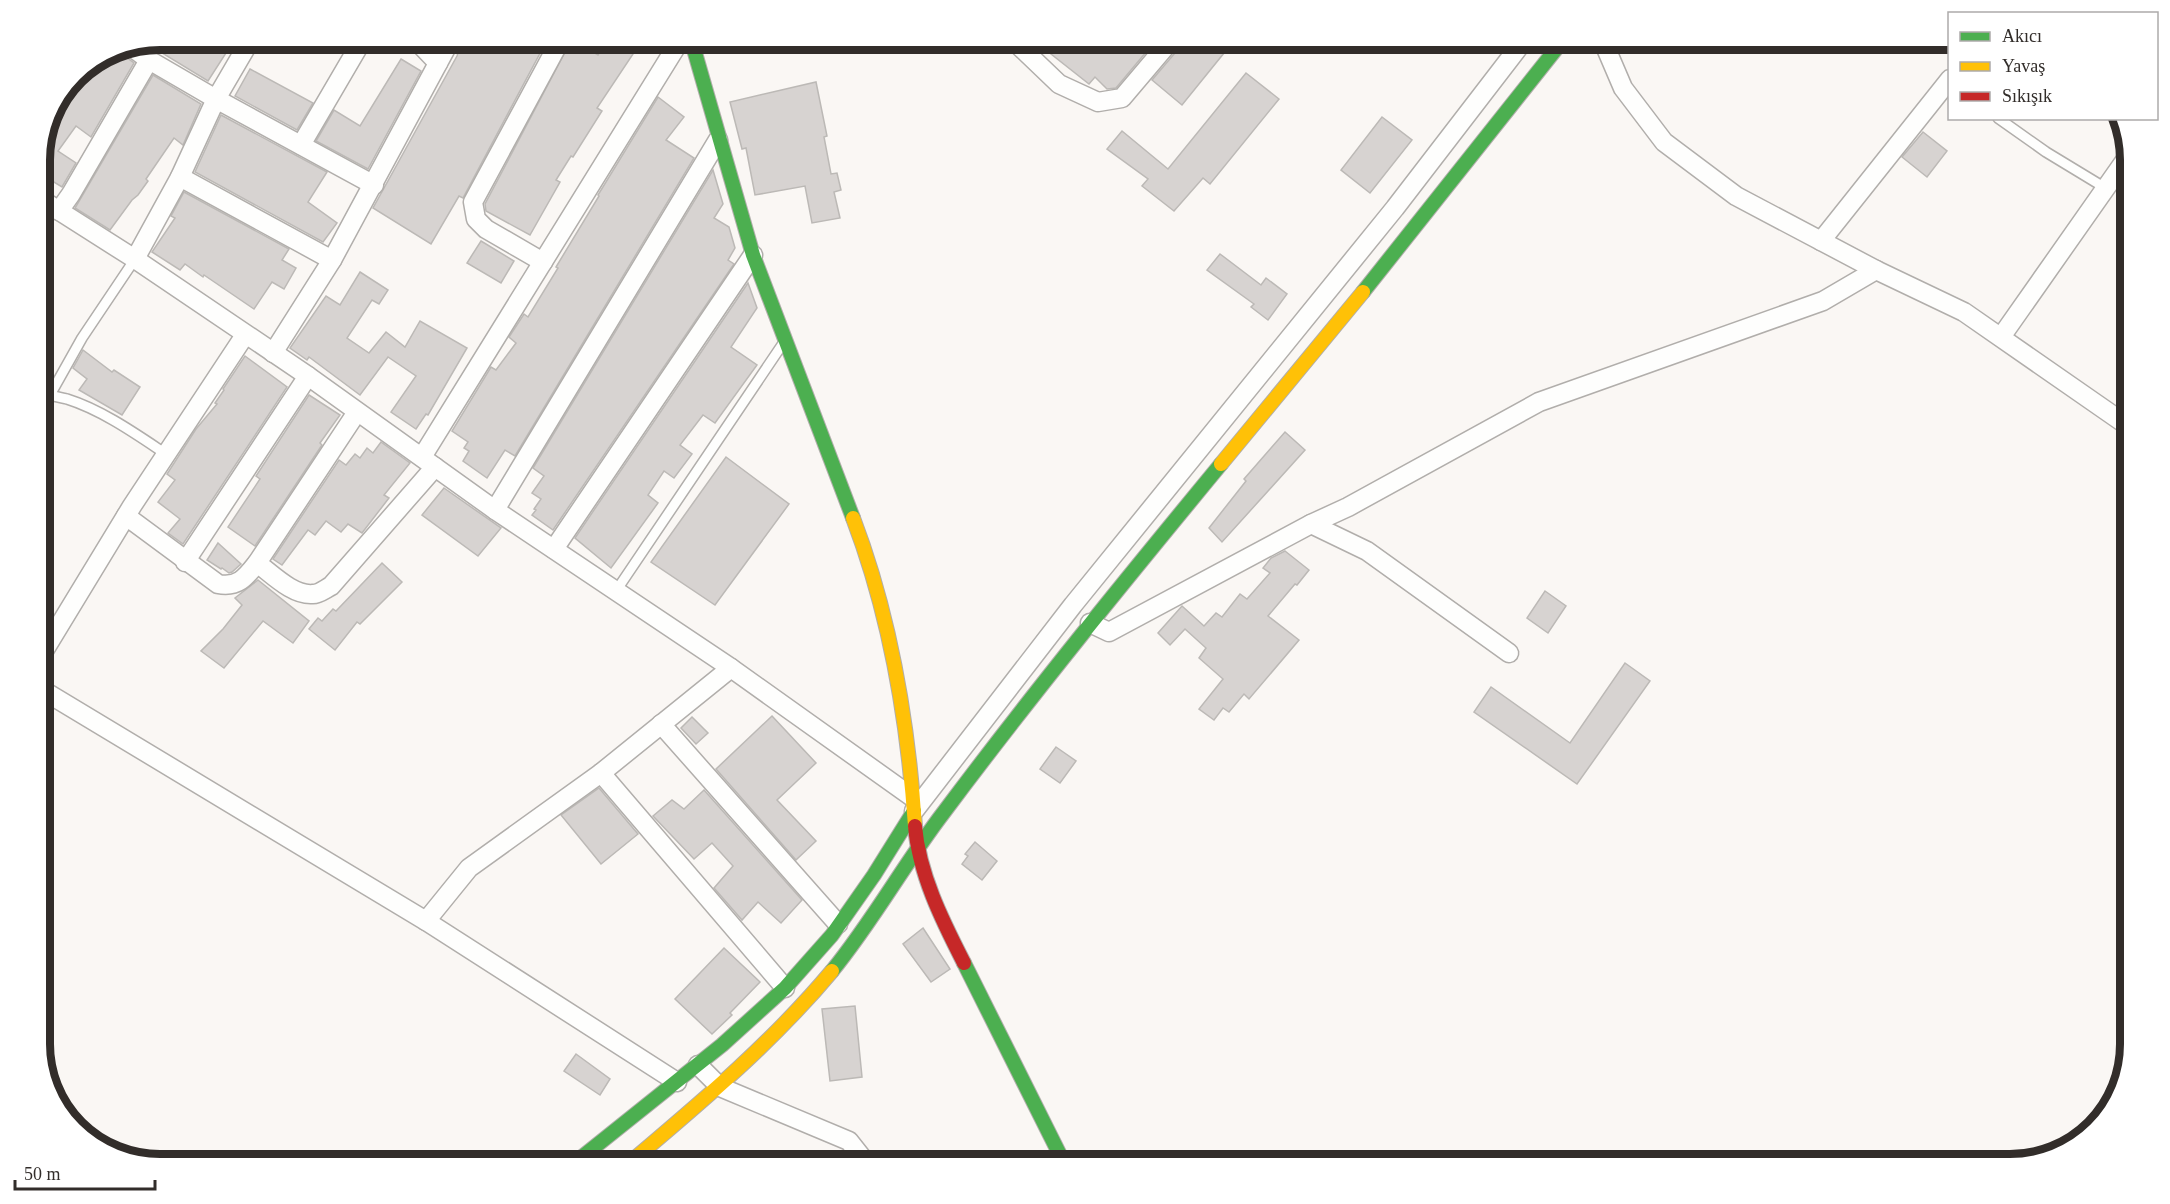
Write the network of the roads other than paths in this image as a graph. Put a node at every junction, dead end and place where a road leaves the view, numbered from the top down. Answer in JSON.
{"nodes":[{"id":1,"x":245,"y":50,"type":"edge"},
{"id":2,"x":357,"y":50,"type":"edge"},
{"id":3,"x":426,"y":50,"type":"edge"},
{"id":4,"x":445,"y":50,"type":"edge"},
{"id":5,"x":555,"y":50,"type":"edge"},
{"id":6,"x":674,"y":50,"type":"edge"},
{"id":7,"x":694,"y":50,"type":"edge"},
{"id":8,"x":1023,"y":50,"type":"edge"},
{"id":9,"x":1163,"y":50,"type":"edge"},
{"id":10,"x":1517,"y":50,"type":"edge"},
{"id":11,"x":1555,"y":50,"type":"edge"},
{"id":12,"x":1607,"y":50,"type":"edge"},
{"id":13,"x":138,"y":52,"type":"edge"},
{"id":14,"x":149,"y":60,"type":"junction"},
{"id":15,"x":438,"y":63,"type":"junction"},
{"id":16,"x":1948,"y":83,"type":"edge"},
{"id":17,"x":216,"y":99,"type":"junction"},
{"id":18,"x":2001,"y":120,"type":"edge"},
{"id":19,"x":718,"y":140,"type":"junction"},
{"id":20,"x":301,"y":144,"type":"junction"},
{"id":21,"x":2120,"y":169,"type":"edge"},
{"id":22,"x":180,"y":177,"type":"junction"},
{"id":23,"x":374,"y":185,"type":"junction"},
{"id":24,"x":2107,"y":189,"type":"junction"},
{"id":25,"x":50,"y":206,"type":"edge"},
{"id":26,"x":59,"y":212,"type":"junction"},
{"id":27,"x":1821,"y":241,"type":"junction"},
{"id":28,"x":753,"y":255,"type":"junction"},
{"id":29,"x":135,"y":259,"type":"junction"},
{"id":30,"x":332,"y":260,"type":"junction"},
{"id":31,"x":543,"y":262,"type":"junction"},
{"id":32,"x":1876,"y":270,"type":"junction"},
{"id":33,"x":245,"y":334,"type":"junction"},
{"id":34,"x":2001,"y":337,"type":"junction"},
{"id":35,"x":785,"y":341,"type":"junction"},
{"id":36,"x":273,"y":353,"type":"junction"},
{"id":37,"x":308,"y":376,"type":"junction"},
{"id":38,"x":50,"y":395,"type":"joint"},
{"id":39,"x":357,"y":412,"type":"junction"},
{"id":40,"x":2120,"y":420,"type":"edge"},
{"id":41,"x":166,"y":454,"type":"junction"},
{"id":42,"x":428,"y":462,"type":"junction"},
{"id":43,"x":495,"y":510,"type":"junction"},
{"id":44,"x":126,"y":516,"type":"junction"},
{"id":45,"x":1311,"y":524,"type":"junction"},
{"id":46,"x":554,"y":549,"type":"junction"},
{"id":47,"x":185,"y":562,"type":"junction"},
{"id":48,"x":257,"y":563,"type":"junction"},
{"id":49,"x":616,"y":591,"type":"junction"},
{"id":50,"x":1090,"y":623,"type":"junction"},
{"id":51,"x":50,"y":641,"type":"edge"},
{"id":52,"x":1509,"y":653,"type":"dead end"},
{"id":53,"x":731,"y":668,"type":"junction"},
{"id":54,"x":50,"y":695,"type":"edge"},
{"id":55,"x":661,"y":724,"type":"junction"},
{"id":56,"x":601,"y":773,"type":"junction"},
{"id":57,"x":913,"y":804,"type":"junction"},
{"id":58,"x":916,"y":847,"type":"junction"},
{"id":59,"x":426,"y":921,"type":"junction"},
{"id":60,"x":838,"y":924,"type":"junction"},
{"id":61,"x":785,"y":988,"type":"junction"},
{"id":62,"x":698,"y":1065,"type":"junction"},
{"id":63,"x":677,"y":1082,"type":"junction"},
{"id":64,"x":720,"y":1087,"type":"junction"},
{"id":65,"x":586,"y":1154,"type":"edge"},
{"id":66,"x":648,"y":1154,"type":"edge"},
{"id":67,"x":859,"y":1154,"type":"edge"},
{"id":68,"x":1060,"y":1154,"type":"edge"}],
"edges":[{"from":1,"to":17,"type":"street"},
{"from":2,"to":20,"type":"street"},
{"from":3,"to":15,"type":"street"},
{"from":4,"to":15,"type":"street"},
{"from":5,"to":31,"type":"street"},
{"from":6,"to":31,"type":"street"},
{"from":7,"to":19,"type":"street"},
{"from":8,"to":9,"type":"street"},
{"from":10,"to":57,"type":"street"},
{"from":11,"to":50,"type":"street"},
{"from":12,"to":27,"type":"street"},
{"from":13,"to":14,"type":"street"},
{"from":14,"to":17,"type":"street"},
{"from":14,"to":26,"type":"street"},
{"from":15,"to":23,"type":"street"},
{"from":16,"to":27,"type":"street"},
{"from":17,"to":20,"type":"street"},
{"from":17,"to":22,"type":"street"},
{"from":18,"to":24,"type":"lane"},
{"from":19,"to":28,"type":"street"},
{"from":19,"to":43,"type":"street"},
{"from":20,"to":23,"type":"street"},
{"from":21,"to":24,"type":"street"},
{"from":22,"to":29,"type":"street"},
{"from":22,"to":30,"type":"street"},
{"from":23,"to":30,"type":"street"},
{"from":24,"to":34,"type":"street"},
{"from":25,"to":26,"type":"street"},
{"from":26,"to":29,"type":"street"},
{"from":27,"to":32,"type":"street"},
{"from":28,"to":35,"type":"street"},
{"from":28,"to":46,"type":"street"},
{"from":29,"to":33,"type":"street"},
{"from":29,"to":38,"type":"lane"},
{"from":30,"to":36,"type":"street"},
{"from":31,"to":42,"type":"street"},
{"from":32,"to":34,"type":"street"},
{"from":32,"to":45,"type":"street"},
{"from":33,"to":36,"type":"street"},
{"from":33,"to":41,"type":"street"},
{"from":34,"to":40,"type":"street"},
{"from":35,"to":49,"type":"lane"},
{"from":35,"to":57,"type":"street"},
{"from":36,"to":37,"type":"street"},
{"from":37,"to":39,"type":"street"},
{"from":37,"to":47,"type":"street"},
{"from":38,"to":41,"type":"lane"},
{"from":39,"to":42,"type":"street"},
{"from":39,"to":48,"type":"street"},
{"from":41,"to":44,"type":"street"},
{"from":42,"to":43,"type":"street"},
{"from":42,"to":48,"type":"street"},
{"from":43,"to":46,"type":"street"},
{"from":44,"to":47,"type":"street"},
{"from":44,"to":51,"type":"street"},
{"from":45,"to":50,"type":"street"},
{"from":45,"to":52,"type":"street"},
{"from":46,"to":49,"type":"street"},
{"from":47,"to":48,"type":"street"},
{"from":49,"to":53,"type":"street"},
{"from":50,"to":58,"type":"street"},
{"from":53,"to":55,"type":"street"},
{"from":53,"to":57,"type":"street"},
{"from":54,"to":59,"type":"street"},
{"from":55,"to":56,"type":"street"},
{"from":55,"to":60,"type":"street"},
{"from":56,"to":59,"type":"street"},
{"from":56,"to":61,"type":"street"},
{"from":57,"to":58,"type":"street"},
{"from":57,"to":60,"type":"street"},
{"from":58,"to":64,"type":"street"},
{"from":58,"to":68,"type":"street"},
{"from":59,"to":63,"type":"street"},
{"from":60,"to":61,"type":"street"},
{"from":61,"to":62,"type":"street"},
{"from":62,"to":63,"type":"street"},
{"from":62,"to":64,"type":"street"},
{"from":63,"to":65,"type":"street"},
{"from":64,"to":66,"type":"street"},
{"from":64,"to":67,"type":"street"}]}
